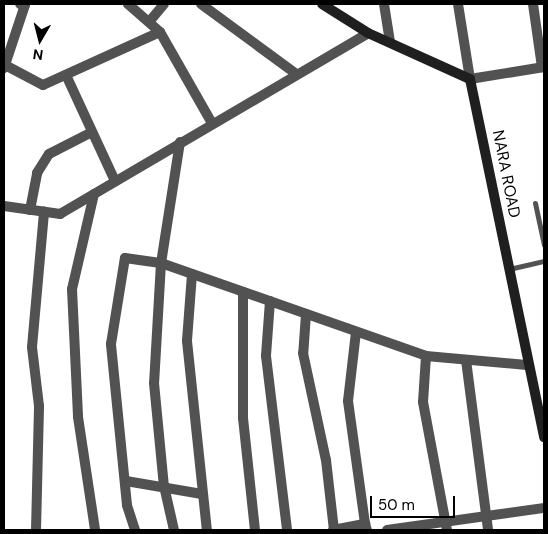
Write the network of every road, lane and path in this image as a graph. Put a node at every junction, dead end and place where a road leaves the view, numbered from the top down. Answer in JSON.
{"nodes":[{"id":1,"x":23,"y":4,"type":"edge"},
{"id":2,"x":128,"y":4,"type":"edge"},
{"id":3,"x":164,"y":4,"type":"edge"},
{"id":4,"x":201,"y":4,"type":"edge"},
{"id":5,"x":322,"y":4,"type":"edge"},
{"id":6,"x":384,"y":4,"type":"edge"},
{"id":7,"x":458,"y":4,"type":"edge"},
{"id":8,"x":533,"y":4,"type":"edge"},
{"id":9,"x":149,"y":22,"type":"junction"},
{"id":10,"x":160,"y":32,"type":"junction"},
{"id":11,"x":368,"y":33,"type":"junction"},
{"id":12,"x":390,"y":42,"type":"junction"},
{"id":13,"x":4,"y":67,"type":"edge"},
{"id":14,"x":543,"y":67,"type":"edge"},
{"id":15,"x":295,"y":73,"type":"junction"},
{"id":16,"x":66,"y":75,"type":"junction"},
{"id":17,"x":470,"y":79,"type":"junction"},
{"id":18,"x":212,"y":123,"type":"junction"},
{"id":19,"x":92,"y":132,"type":"junction"},
{"id":20,"x":180,"y":142,"type":"junction"},
{"id":21,"x":115,"y":181,"type":"junction"},
{"id":22,"x":94,"y":194,"type":"junction"},
{"id":23,"x":535,"y":203,"type":"dead end"},
{"id":24,"x":4,"y":206,"type":"edge"},
{"id":25,"x":30,"y":210,"type":"junction"},
{"id":26,"x":44,"y":212,"type":"junction"},
{"id":27,"x":544,"y":245,"type":"edge"},
{"id":28,"x":544,"y":261,"type":"edge"},
{"id":29,"x":161,"y":263,"type":"junction"},
{"id":30,"x":509,"y":269,"type":"junction"},
{"id":31,"x":192,"y":274,"type":"junction"},
{"id":32,"x":243,"y":292,"type":"junction"},
{"id":33,"x":270,"y":301,"type":"junction"},
{"id":34,"x":306,"y":314,"type":"junction"},
{"id":35,"x":356,"y":332,"type":"junction"},
{"id":36,"x":426,"y":356,"type":"junction"},
{"id":37,"x":466,"y":360,"type":"junction"},
{"id":38,"x":527,"y":365,"type":"junction"},
{"id":39,"x":544,"y":437,"type":"edge"},
{"id":40,"x":126,"y":481,"type":"junction"},
{"id":41,"x":164,"y":486,"type":"junction"},
{"id":42,"x":202,"y":494,"type":"junction"},
{"id":43,"x":544,"y":508,"type":"edge"},
{"id":44,"x":485,"y":514,"type":"junction"},
{"id":45,"x":446,"y":525,"type":"edge"},
{"id":46,"x":366,"y":527,"type":"edge"},
{"id":47,"x":405,"y":529,"type":"edge"},
{"id":48,"x":36,"y":530,"type":"edge"},
{"id":49,"x":95,"y":530,"type":"edge"},
{"id":50,"x":135,"y":530,"type":"edge"},
{"id":51,"x":174,"y":530,"type":"edge"},
{"id":52,"x":207,"y":530,"type":"edge"},
{"id":53,"x":255,"y":530,"type":"edge"},
{"id":54,"x":287,"y":530,"type":"edge"},
{"id":55,"x":333,"y":530,"type":"edge"},
{"id":56,"x":388,"y":530,"type":"edge"},
{"id":57,"x":488,"y":530,"type":"edge"}],
"edges":[{"from":1,"to":13,"type":"street"},
{"from":2,"to":9,"type":"street"},
{"from":3,"to":9,"type":"street"},
{"from":4,"to":15,"type":"street"},
{"from":5,"to":11,"type":"main road"},
{"from":6,"to":12,"type":"street"},
{"from":7,"to":17,"type":"street"},
{"from":8,"to":14,"type":"street"},
{"from":9,"to":10,"type":"street"},
{"from":10,"to":16,"type":"street"},
{"from":10,"to":18,"type":"street"},
{"from":11,"to":12,"type":"main road"},
{"from":11,"to":15,"type":"street"},
{"from":12,"to":17,"type":"main road"},
{"from":13,"to":16,"type":"street"},
{"from":14,"to":17,"type":"street"},
{"from":15,"to":18,"type":"street"},
{"from":16,"to":19,"type":"street"},
{"from":17,"to":30,"type":"main road","name":"NARA ROAD"},
{"from":18,"to":20,"type":"street"},
{"from":19,"to":21,"type":"street"},
{"from":19,"to":25,"type":"street"},
{"from":20,"to":21,"type":"street"},
{"from":20,"to":29,"type":"street"},
{"from":21,"to":22,"type":"street"},
{"from":22,"to":26,"type":"street"},
{"from":22,"to":49,"type":"street"},
{"from":23,"to":27,"type":"lane"},
{"from":24,"to":25,"type":"street"},
{"from":25,"to":26,"type":"street"},
{"from":26,"to":48,"type":"street"},
{"from":28,"to":30,"type":"lane"},
{"from":29,"to":31,"type":"street"},
{"from":29,"to":40,"type":"street"},
{"from":29,"to":41,"type":"street"},
{"from":30,"to":38,"type":"main road","name":"NARA ROAD"},
{"from":31,"to":32,"type":"street"},
{"from":31,"to":42,"type":"street"},
{"from":32,"to":33,"type":"street"},
{"from":32,"to":53,"type":"street"},
{"from":33,"to":34,"type":"street"},
{"from":33,"to":54,"type":"street"},
{"from":34,"to":35,"type":"street"},
{"from":34,"to":55,"type":"street"},
{"from":35,"to":36,"type":"street"},
{"from":35,"to":46,"type":"street"},
{"from":36,"to":37,"type":"street"},
{"from":36,"to":45,"type":"street"},
{"from":37,"to":38,"type":"street"},
{"from":37,"to":44,"type":"street"},
{"from":38,"to":39,"type":"main road","name":"NARA ROAD"},
{"from":40,"to":41,"type":"street"},
{"from":40,"to":50,"type":"street"},
{"from":41,"to":42,"type":"street"},
{"from":41,"to":51,"type":"street"},
{"from":42,"to":52,"type":"street"},
{"from":43,"to":44,"type":"street"},
{"from":44,"to":45,"type":"street"},
{"from":44,"to":57,"type":"street"},
{"from":45,"to":47,"type":"street"},
{"from":46,"to":55,"type":"street"},
{"from":47,"to":56,"type":"street"}]}
